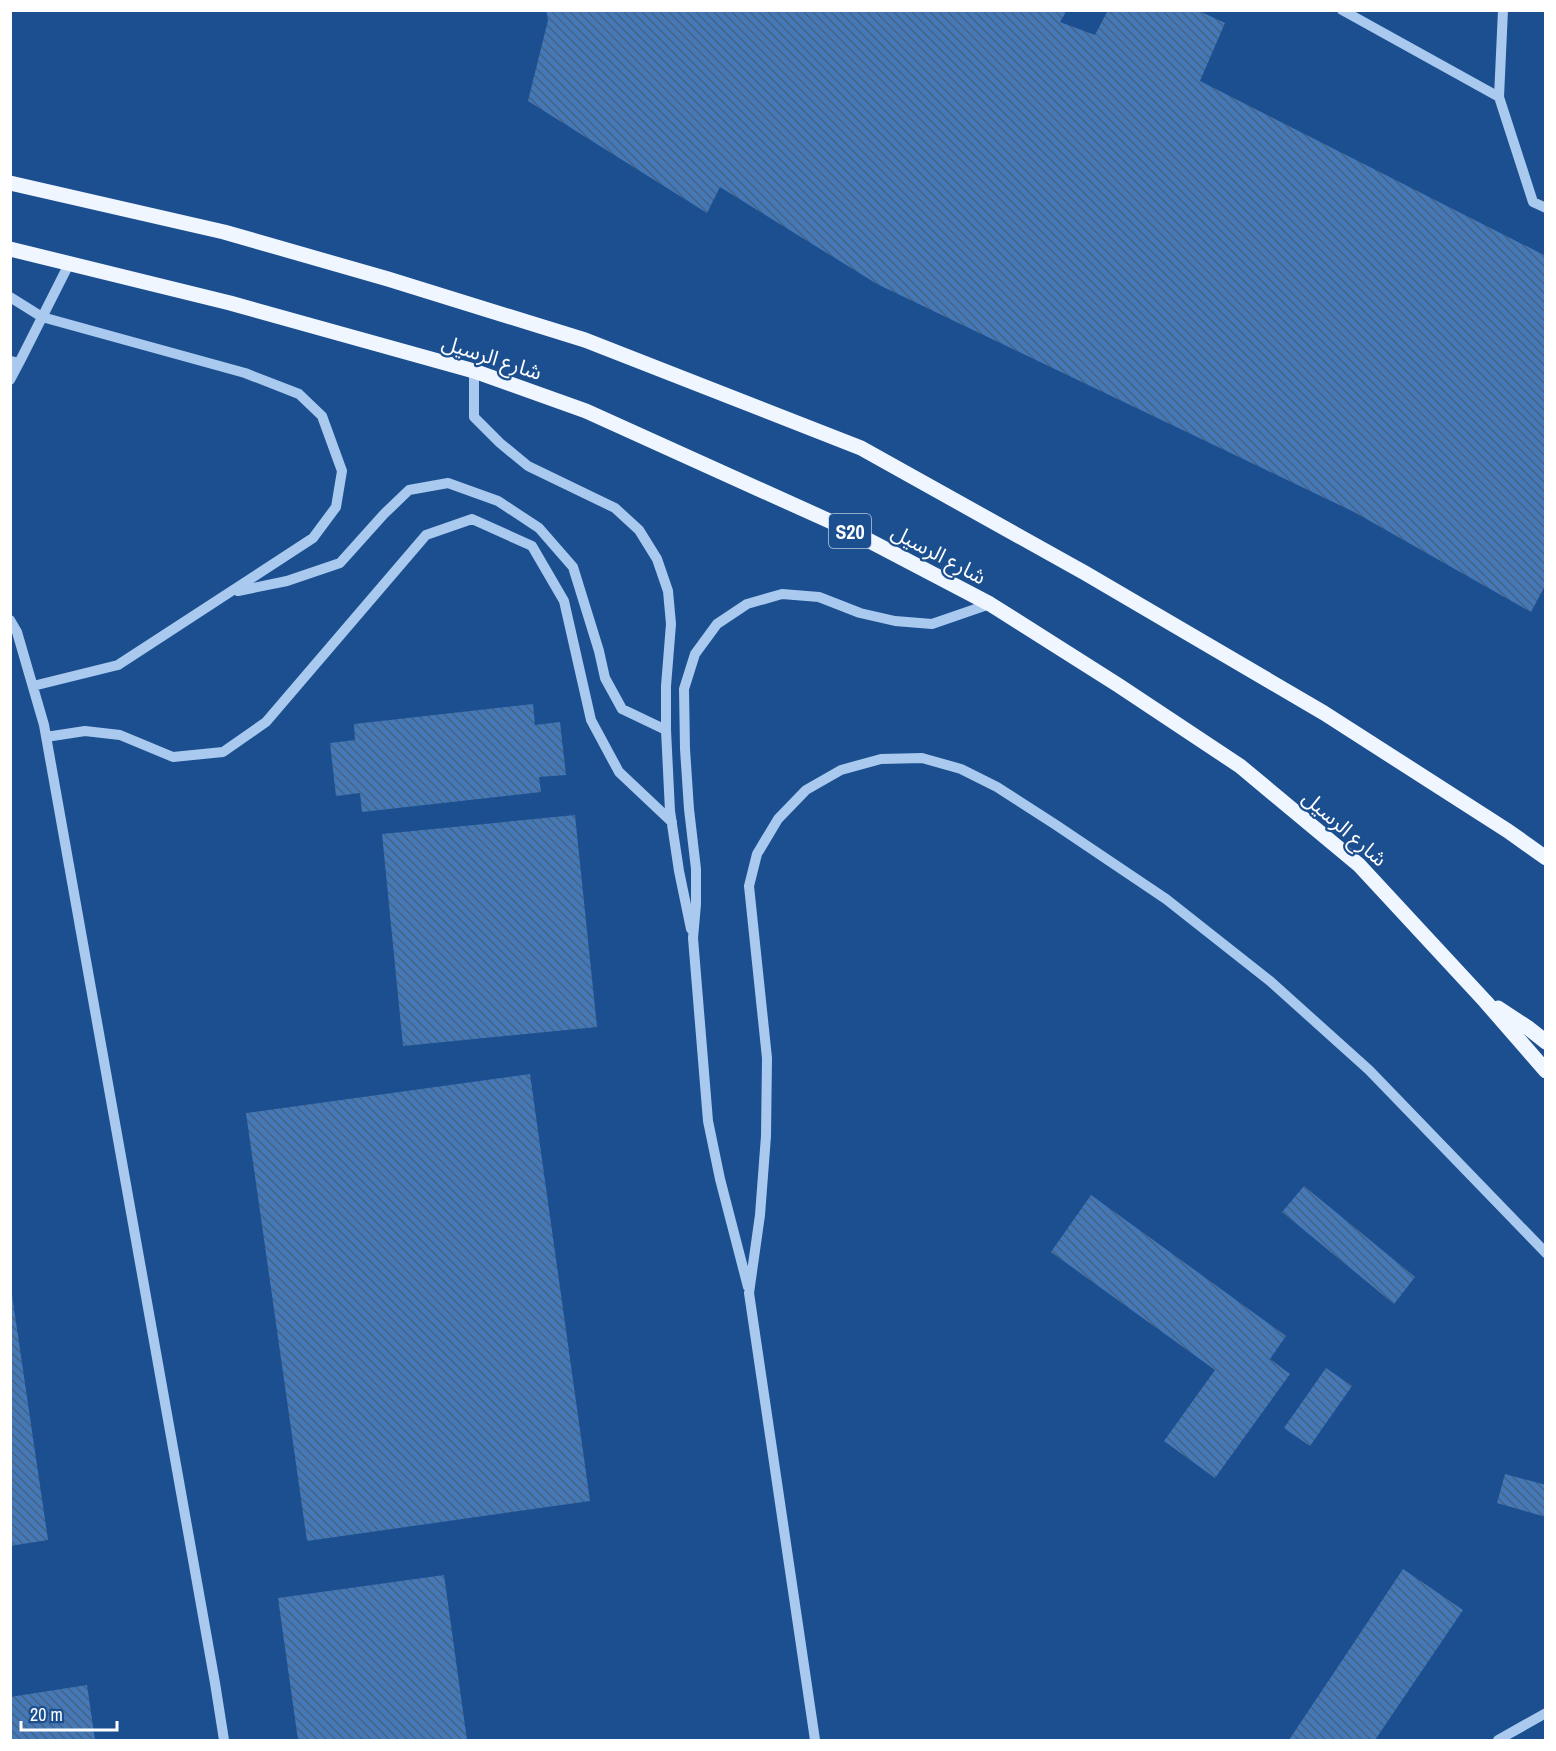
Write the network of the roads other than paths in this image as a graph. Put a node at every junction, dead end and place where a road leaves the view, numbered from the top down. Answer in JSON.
{"nodes":[{"id":1,"x":1342,"y":10,"type":"edge"},
{"id":2,"x":1503,"y":10,"type":"edge"},
{"id":3,"x":1499,"y":97,"type":"junction"},
{"id":4,"x":10,"y":183,"type":"edge"},
{"id":5,"x":1545,"y":208,"type":"edge"},
{"id":6,"x":10,"y":249,"type":"edge"},
{"id":7,"x":69,"y":264,"type":"junction"},
{"id":8,"x":10,"y":297,"type":"edge"},
{"id":9,"x":42,"y":317,"type":"junction"},
{"id":10,"x":15,"y":362,"type":"edge"},
{"id":11,"x":474,"y":371,"type":"junction"},
{"id":12,"x":10,"y":380,"type":"edge"},
{"id":13,"x":231,"y":592,"type":"junction"},
{"id":14,"x":990,"y":604,"type":"junction"},
{"id":15,"x":10,"y":620,"type":"edge"},
{"id":16,"x":33,"y":686,"type":"junction"},
{"id":17,"x":666,"y":730,"type":"junction"},
{"id":18,"x":46,"y":736,"type":"junction"},
{"id":19,"x":672,"y":822,"type":"junction"},
{"id":20,"x":1545,"y":858,"type":"edge"},
{"id":21,"x":693,"y":938,"type":"junction"},
{"id":22,"x":1485,"y":1001,"type":"junction"},
{"id":23,"x":1545,"y":1042,"type":"edge"},
{"id":24,"x":1545,"y":1071,"type":"edge"},
{"id":25,"x":1545,"y":1253,"type":"edge"},
{"id":26,"x":749,"y":1293,"type":"junction"},
{"id":27,"x":1545,"y":1713,"type":"edge"},
{"id":28,"x":224,"y":1740,"type":"edge"},
{"id":29,"x":815,"y":1740,"type":"edge"},
{"id":30,"x":1498,"y":1740,"type":"edge"}],
"edges":[{"from":1,"to":3,"type":"lane"},
{"from":2,"to":3,"type":"lane"},
{"from":3,"to":5,"type":"lane"},
{"from":4,"to":20,"type":"main road","name":"شارع الرسيل"},
{"from":6,"to":7,"type":"main road","name":"شارع الرسيل","number":"S20"},
{"from":7,"to":9,"type":"lane"},
{"from":7,"to":11,"type":"main road","name":"شارع الرسيل","number":"S20"},
{"from":8,"to":9,"type":"lane"},
{"from":9,"to":10,"type":"lane"},
{"from":9,"to":13,"type":"lane"},
{"from":10,"to":12,"type":"lane"},
{"from":11,"to":14,"type":"main road","name":"شارع الرسيل","number":"S20"},
{"from":11,"to":17,"type":"lane"},
{"from":13,"to":16,"type":"lane"},
{"from":13,"to":17,"type":"lane"},
{"from":14,"to":21,"type":"lane"},
{"from":14,"to":22,"type":"main road","name":"شارع الرسيل","number":"S20"},
{"from":15,"to":16,"type":"lane"},
{"from":16,"to":18,"type":"lane"},
{"from":17,"to":19,"type":"lane"},
{"from":18,"to":19,"type":"lane"},
{"from":18,"to":28,"type":"lane"},
{"from":19,"to":21,"type":"lane"},
{"from":21,"to":26,"type":"lane"},
{"from":22,"to":23,"type":"main road"},
{"from":22,"to":24,"type":"main road","name":"شارع الرسيل","number":"S20"},
{"from":25,"to":26,"type":"lane"},
{"from":26,"to":29,"type":"lane"},
{"from":27,"to":30,"type":"lane"}]}
